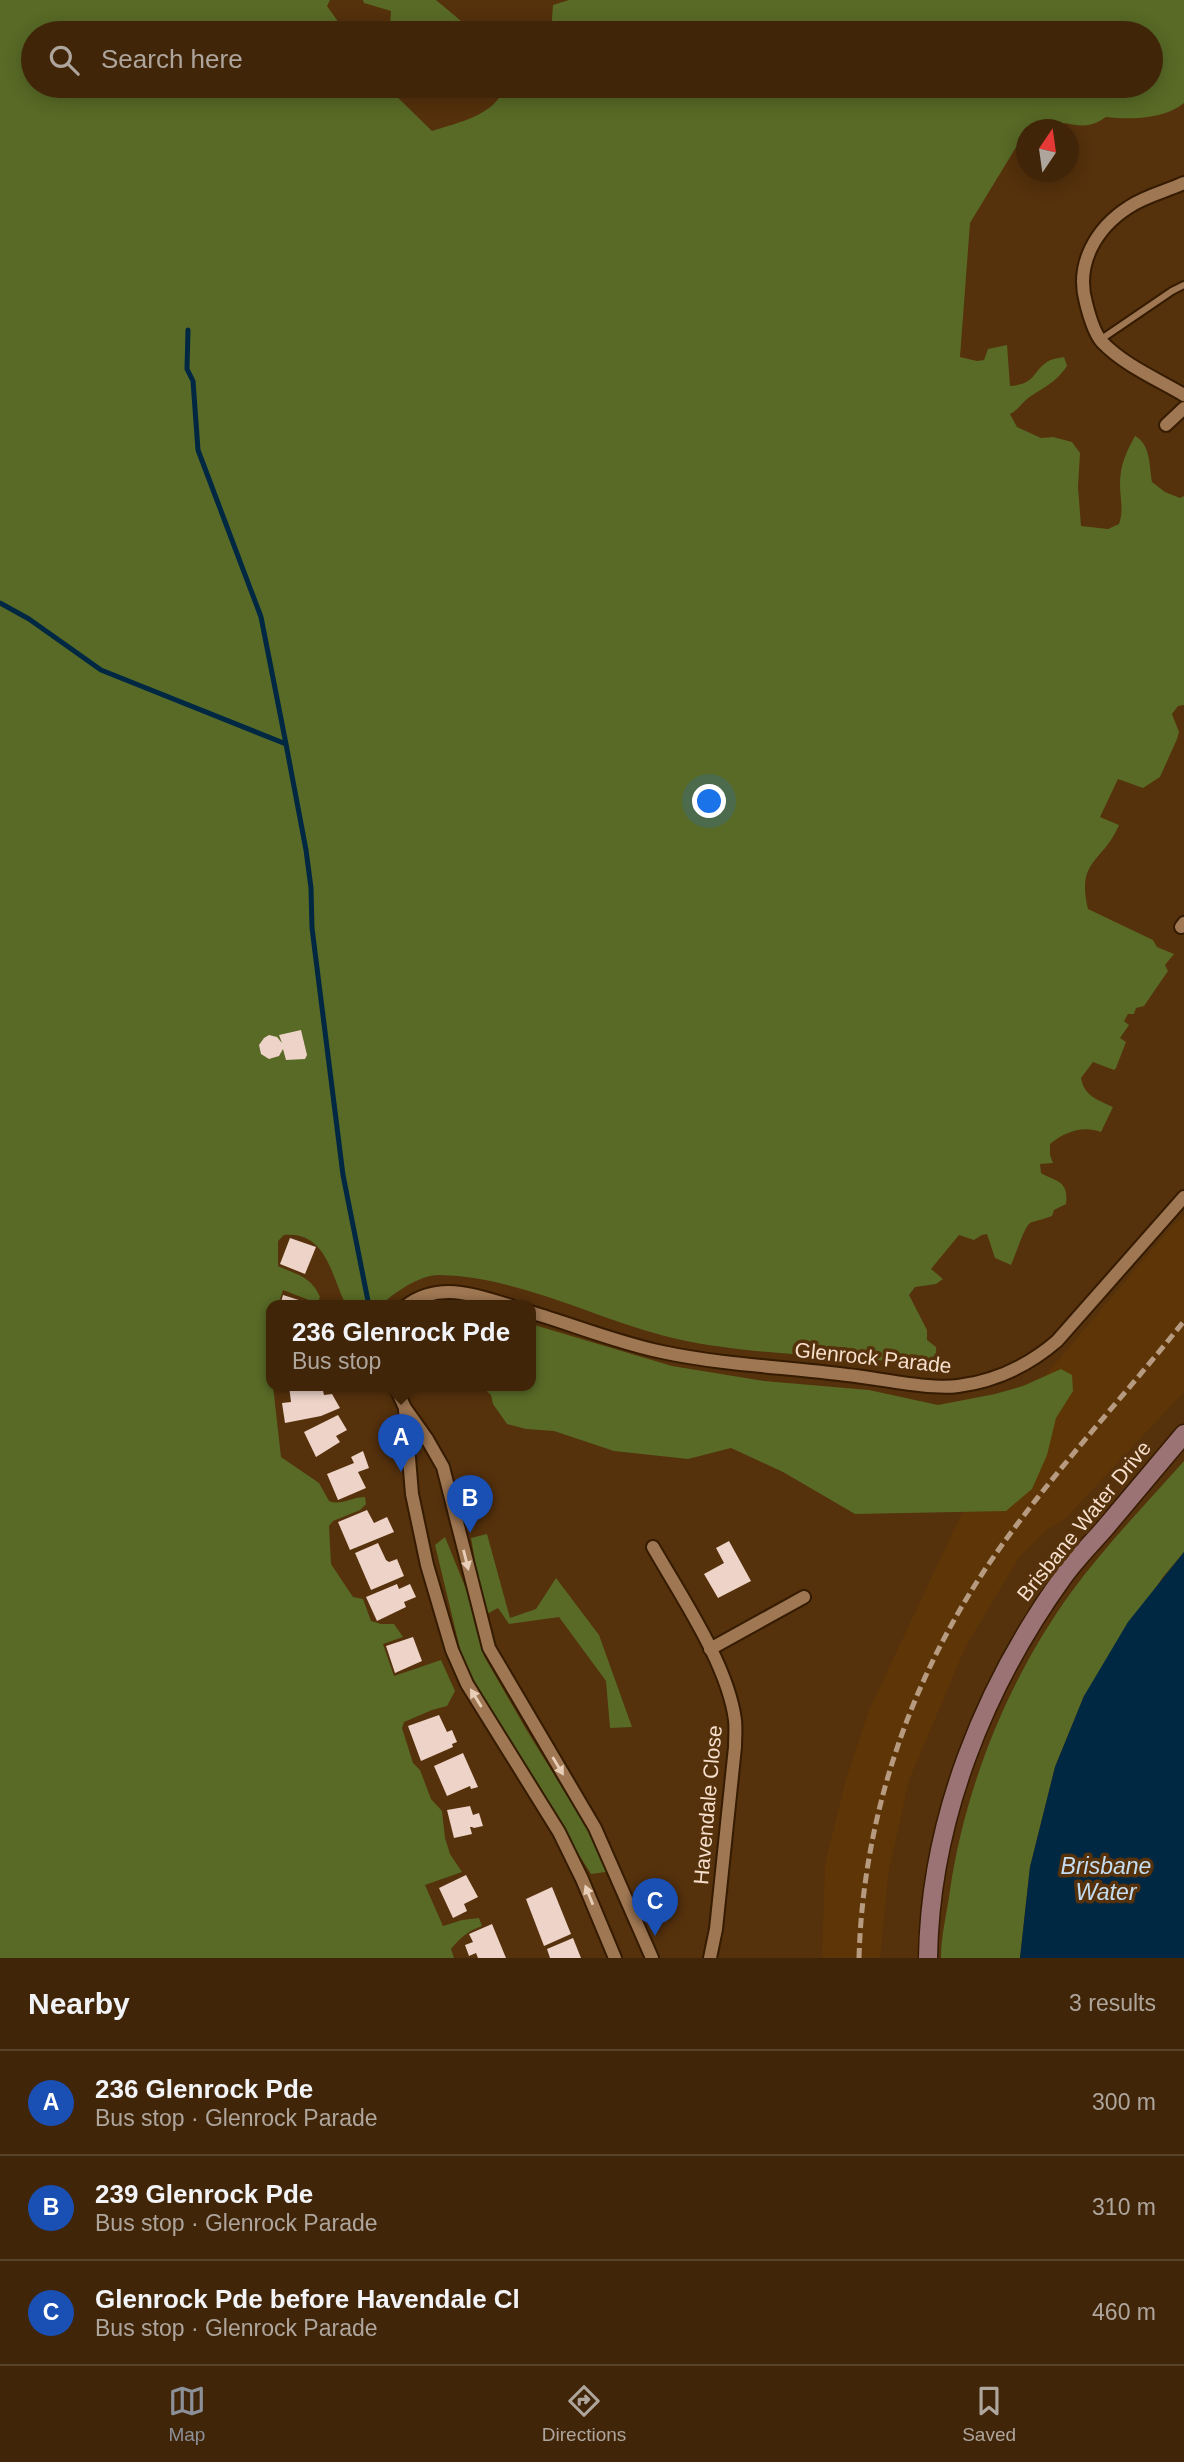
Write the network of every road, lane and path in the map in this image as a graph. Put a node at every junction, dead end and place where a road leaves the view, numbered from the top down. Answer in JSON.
{"nodes":[{"id":1,"x":1184,"y":183,"type":"edge"},
{"id":2,"x":1184,"y":285,"type":"edge"},
{"id":3,"x":1100,"y":340,"type":"junction"},
{"id":4,"x":1184,"y":395,"type":"edge"},
{"id":5,"x":1184,"y":408,"type":"edge"},
{"id":6,"x":1166,"y":425,"type":"dead end"},
{"id":7,"x":1184,"y":1197,"type":"edge"},
{"id":8,"x":416,"y":1300,"type":"edge"},
{"id":9,"x":491,"y":1300,"type":"edge"},
{"id":10,"x":536,"y":1314,"type":"edge"},
{"id":11,"x":397,"y":1391,"type":"edge"},
{"id":12,"x":405,"y":1408,"type":"junction"},
{"id":13,"x":1184,"y":1434,"type":"edge"},
{"id":14,"x":653,"y":1547,"type":"dead end"},
{"id":15,"x":804,"y":1597,"type":"dead end"},
{"id":16,"x":710,"y":1649,"type":"junction"},
{"id":17,"x":615,"y":1958,"type":"edge"},
{"id":18,"x":652,"y":1958,"type":"edge"},
{"id":19,"x":710,"y":1958,"type":"edge"},
{"id":20,"x":928,"y":1958,"type":"edge"}],
"edges":[{"from":1,"to":3,"type":"street"},
{"from":2,"to":3,"type":"lane"},
{"from":3,"to":4,"type":"street"},
{"from":5,"to":6,"type":"street"},
{"from":7,"to":10,"type":"street","name":"Glenrock Parade"},
{"from":8,"to":9,"type":"street"},
{"from":11,"to":12,"type":"street"},
{"from":17,"to":12,"type":"street","one_way":true},
{"from":12,"to":18,"type":"street","one_way":true},
{"from":13,"to":20,"type":"main road","name":"Brisbane Water Drive"},
{"from":14,"to":16,"type":"street","name":"Havendale Close"},
{"from":15,"to":16,"type":"street"},
{"from":16,"to":19,"type":"street","name":"Havendale Close"}]}
